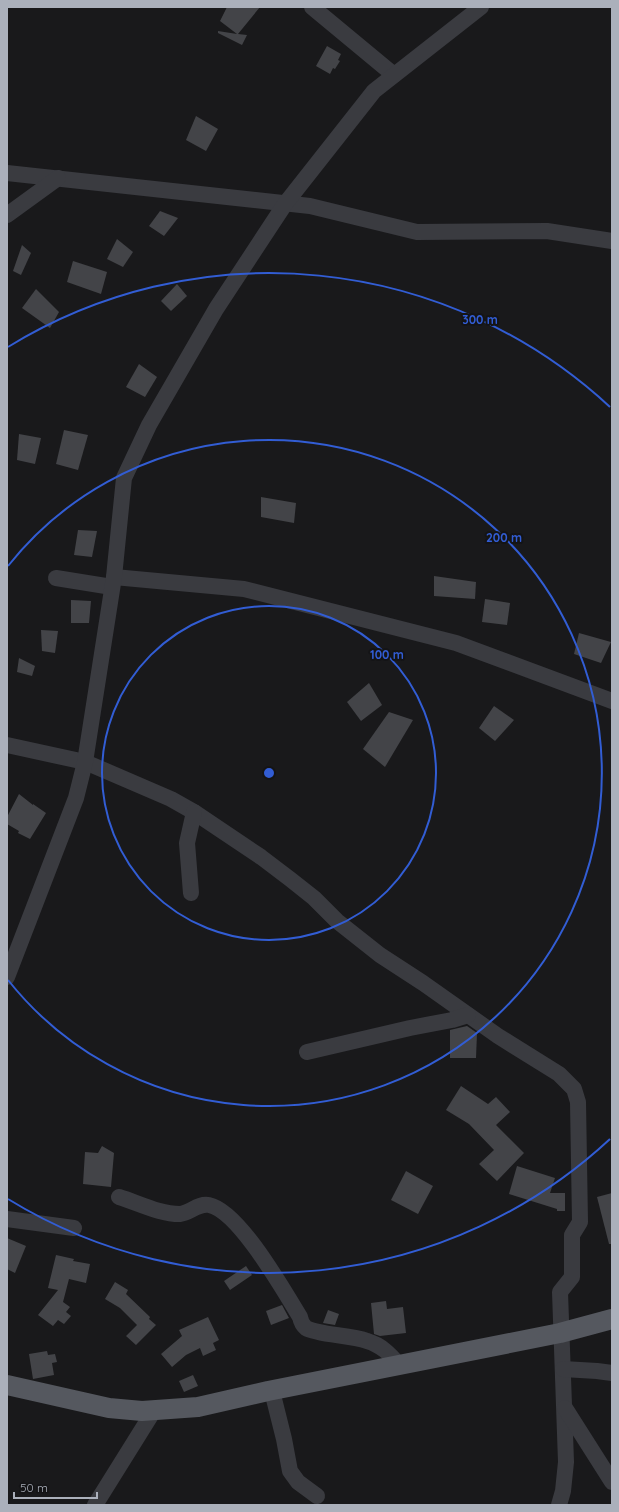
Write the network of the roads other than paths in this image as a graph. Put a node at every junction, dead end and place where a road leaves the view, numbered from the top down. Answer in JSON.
{"nodes":[{"id":1,"x":312,"y":7,"type":"edge"},
{"id":2,"x":481,"y":7,"type":"edge"},
{"id":3,"x":394,"y":75,"type":"junction"},
{"id":4,"x":7,"y":173,"type":"edge"},
{"id":5,"x":58,"y":178,"type":"junction"},
{"id":6,"x":285,"y":204,"type":"junction"},
{"id":7,"x":7,"y":215,"type":"edge"},
{"id":8,"x":612,"y":241,"type":"edge"},
{"id":9,"x":56,"y":578,"type":"dead end"},
{"id":10,"x":113,"y":582,"type":"junction"},
{"id":11,"x":612,"y":701,"type":"edge"},
{"id":12,"x":7,"y":745,"type":"edge"},
{"id":13,"x":86,"y":762,"type":"junction"},
{"id":14,"x":194,"y":812,"type":"junction"},
{"id":15,"x":191,"y":893,"type":"dead end"},
{"id":16,"x":7,"y":977,"type":"edge"},
{"id":17,"x":468,"y":1015,"type":"junction"},
{"id":18,"x":307,"y":1052,"type":"dead end"},
{"id":19,"x":119,"y":1197,"type":"dead end"},
{"id":20,"x":7,"y":1219,"type":"edge"},
{"id":21,"x":74,"y":1228,"type":"dead end"},
{"id":22,"x":612,"y":1319,"type":"edge"},
{"id":23,"x":560,"y":1333,"type":"junction"},
{"id":24,"x":399,"y":1365,"type":"junction"},
{"id":25,"x":563,"y":1369,"type":"junction"},
{"id":26,"x":612,"y":1373,"type":"edge"},
{"id":27,"x":7,"y":1385,"type":"edge"},
{"id":28,"x":272,"y":1391,"type":"junction"},
{"id":29,"x":565,"y":1408,"type":"junction"},
{"id":30,"x":153,"y":1412,"type":"junction"},
{"id":31,"x":612,"y":1482,"type":"edge"},
{"id":32,"x":317,"y":1496,"type":"dead end"},
{"id":33,"x":564,"y":1500,"type":"edge"},
{"id":34,"x":95,"y":1505,"type":"edge"}],
"edges":[{"from":1,"to":3,"type":"street"},
{"from":2,"to":3,"type":"street"},
{"from":3,"to":6,"type":"street"},
{"from":4,"to":5,"type":"street"},
{"from":5,"to":6,"type":"street"},
{"from":5,"to":7,"type":"street"},
{"from":6,"to":8,"type":"street"},
{"from":6,"to":10,"type":"street"},
{"from":9,"to":10,"type":"street"},
{"from":10,"to":11,"type":"street"},
{"from":10,"to":13,"type":"street"},
{"from":12,"to":13,"type":"street"},
{"from":13,"to":14,"type":"street"},
{"from":13,"to":16,"type":"street"},
{"from":14,"to":15,"type":"street"},
{"from":14,"to":17,"type":"street"},
{"from":17,"to":18,"type":"street"},
{"from":17,"to":23,"type":"street"},
{"from":19,"to":24,"type":"street"},
{"from":20,"to":21,"type":"street"},
{"from":22,"to":23,"type":"main road"},
{"from":23,"to":24,"type":"main road"},
{"from":23,"to":25,"type":"street"},
{"from":24,"to":28,"type":"main road"},
{"from":25,"to":26,"type":"street"},
{"from":25,"to":29,"type":"street"},
{"from":27,"to":30,"type":"main road"},
{"from":28,"to":30,"type":"main road"},
{"from":28,"to":32,"type":"street"},
{"from":29,"to":31,"type":"street"},
{"from":29,"to":33,"type":"street"},
{"from":30,"to":34,"type":"street"}]}
